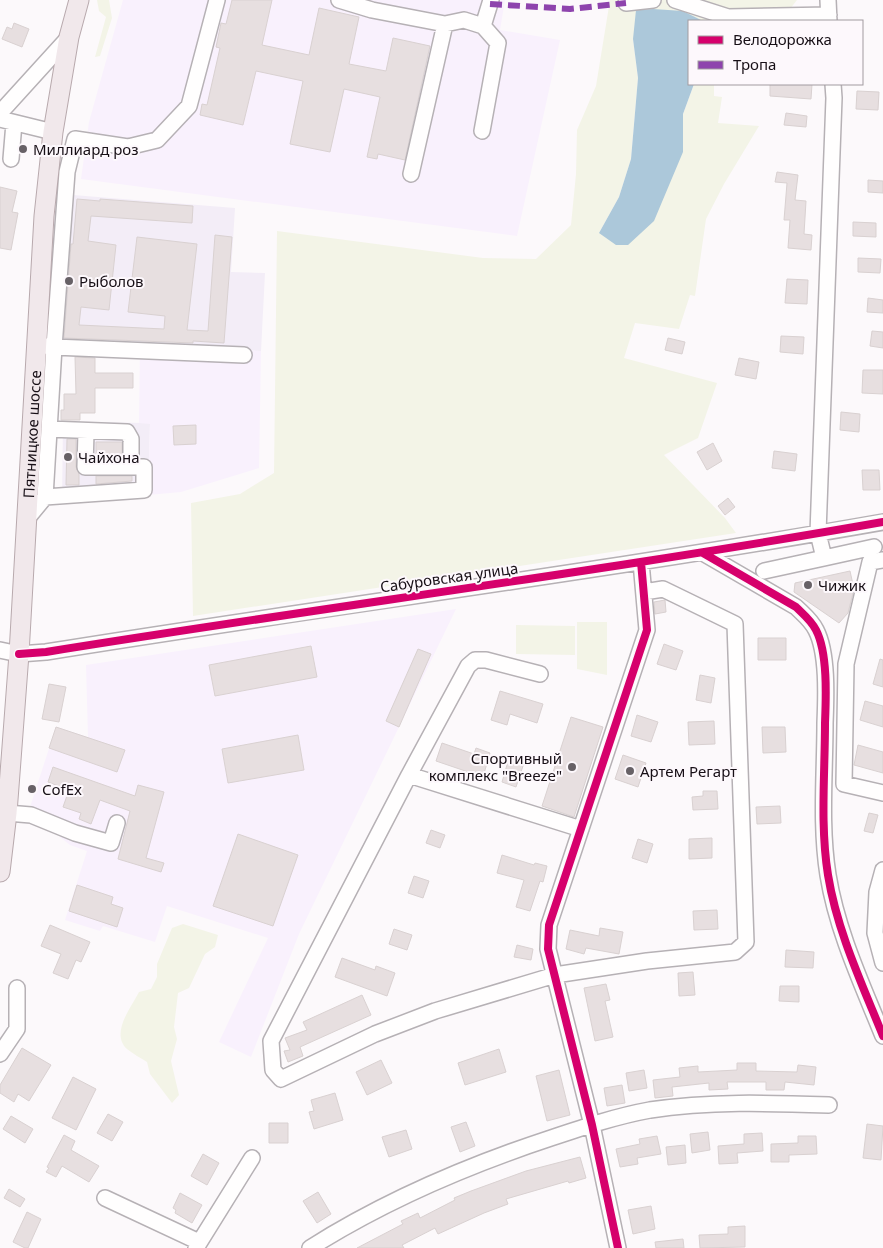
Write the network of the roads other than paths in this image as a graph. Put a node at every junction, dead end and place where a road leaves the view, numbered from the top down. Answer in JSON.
{"nodes":[{"id":1,"x":79,"y":0,"type":"edge"},
{"id":2,"x":217,"y":0,"type":"edge"},
{"id":3,"x":339,"y":0,"type":"edge"},
{"id":4,"x":490,"y":0,"type":"edge"},
{"id":5,"x":653,"y":0,"type":"edge"},
{"id":6,"x":675,"y":0,"type":"edge"},
{"id":7,"x":626,"y":3,"type":"dead end"},
{"id":8,"x":829,"y":12,"type":"edge"},
{"id":9,"x":445,"y":24,"type":"junction"},
{"id":10,"x":483,"y":26,"type":"junction"},
{"id":11,"x":68,"y":37,"type":"junction"},
{"id":12,"x":833,"y":85,"type":"edge"},
{"id":13,"x":0,"y":113,"type":"edge"},
{"id":14,"x":7,"y":121,"type":"edge"},
{"id":15,"x":482,"y":131,"type":"dead end"},
{"id":16,"x":53,"y":132,"type":"junction"},
{"id":17,"x":11,"y":159,"type":"dead end"},
{"id":18,"x":411,"y":174,"type":"dead end"},
{"id":19,"x":45,"y":346,"type":"junction"},
{"id":20,"x":244,"y":355,"type":"dead end"},
{"id":21,"x":49,"y":429,"type":"junction"},
{"id":22,"x":86,"y":432,"type":"junction"},
{"id":23,"x":85,"y":467,"type":"junction"},
{"id":24,"x":131,"y":467,"type":"junction"},
{"id":25,"x":84,"y":494,"type":"junction"},
{"id":26,"x":45,"y":497,"type":"junction"},
{"id":27,"x":26,"y":520,"type":"junction"},
{"id":28,"x":883,"y":522,"type":"edge"},
{"id":29,"x":818,"y":533,"type":"junction"},
{"id":30,"x":703,"y":553,"type":"junction"},
{"id":31,"x":879,"y":554,"type":"edge"},
{"id":32,"x":824,"y":558,"type":"junction"},
{"id":33,"x":641,"y":562,"type":"junction"},
{"id":34,"x":764,"y":571,"type":"dead end"},
{"id":35,"x":644,"y":592,"type":"junction"},
{"id":36,"x":0,"y":650,"type":"edge"},
{"id":37,"x":18,"y":654,"type":"junction"},
{"id":38,"x":540,"y":674,"type":"dead end"},
{"id":39,"x":409,"y":775,"type":"junction"},
{"id":40,"x":883,"y":794,"type":"edge"},
{"id":41,"x":7,"y":813,"type":"junction"},
{"id":42,"x":117,"y":822,"type":"dead end"},
{"id":43,"x":581,"y":829,"type":"junction"},
{"id":44,"x":883,"y":870,"type":"edge"},
{"id":45,"x":0,"y":872,"type":"edge"},
{"id":46,"x":883,"y":963,"type":"edge"},
{"id":47,"x":555,"y":974,"type":"junction"},
{"id":48,"x":17,"y":988,"type":"dead end"},
{"id":49,"x":883,"y":1036,"type":"edge"},
{"id":50,"x":0,"y":1054,"type":"edge"},
{"id":51,"x":828,"y":1105,"type":"dead end"},
{"id":52,"x":592,"y":1124,"type":"junction"},
{"id":53,"x":252,"y":1158,"type":"dead end"},
{"id":54,"x":105,"y":1198,"type":"dead end"},
{"id":55,"x":197,"y":1245,"type":"edge"},
{"id":56,"x":310,"y":1248,"type":"edge"},
{"id":57,"x":618,"y":1248,"type":"edge"}],
"edges":[{"from":1,"to":11,"type":"main road","name":"Пятницкое шоссе"},
{"from":2,"to":19,"type":"street"},
{"from":3,"to":9,"type":"street"},
{"from":4,"to":10,"type":"street"},
{"from":5,"to":7,"type":"street"},
{"from":6,"to":8,"type":"street"},
{"from":9,"to":10,"type":"street"},
{"from":9,"to":18,"type":"street"},
{"from":10,"to":15,"type":"street"},
{"from":11,"to":13,"type":"street"},
{"from":11,"to":16,"type":"main road","name":"Пятницкое шоссе"},
{"from":12,"to":29,"type":"street"},
{"from":14,"to":16,"type":"street"},
{"from":14,"to":17,"type":"street"},
{"from":16,"to":19,"type":"main road","name":"Пятницкое шоссе"},
{"from":19,"to":20,"type":"street"},
{"from":19,"to":21,"type":"street"},
{"from":19,"to":27,"type":"main road","name":"Пятницкое шоссе"},
{"from":21,"to":22,"type":"street"},
{"from":21,"to":26,"type":"street"},
{"from":22,"to":23,"type":"street"},
{"from":22,"to":24,"type":"street"},
{"from":23,"to":24,"type":"street"},
{"from":23,"to":25,"type":"street"},
{"from":24,"to":25,"type":"street"},
{"from":25,"to":26,"type":"street"},
{"from":26,"to":27,"type":"street"},
{"from":27,"to":37,"type":"main road","name":"Пятницкое шоссе"},
{"from":28,"to":29,"type":"street","name":"Сабуровская улица"},
{"from":29,"to":30,"type":"street","name":"Сабуровская улица"},
{"from":29,"to":32,"type":"street"},
{"from":30,"to":33,"type":"street","name":"Сабуровская улица"},
{"from":30,"to":49,"type":"street"},
{"from":31,"to":32,"type":"street"},
{"from":31,"to":40,"type":"street"},
{"from":32,"to":34,"type":"street"},
{"from":33,"to":35,"type":"street"},
{"from":33,"to":37,"type":"street","name":"Сабуровская улица"},
{"from":35,"to":43,"type":"street"},
{"from":35,"to":47,"type":"street"},
{"from":36,"to":37,"type":"street","name":"Сабуровская улица"},
{"from":37,"to":41,"type":"main road","name":"Пятницкое шоссе"},
{"from":38,"to":39,"type":"street"},
{"from":39,"to":43,"type":"street"},
{"from":39,"to":47,"type":"street"},
{"from":41,"to":42,"type":"street"},
{"from":41,"to":45,"type":"main road","name":"Пятницкое шоссе"},
{"from":43,"to":47,"type":"street"},
{"from":44,"to":46,"type":"street"},
{"from":47,"to":52,"type":"street"},
{"from":48,"to":50,"type":"street"},
{"from":51,"to":52,"type":"street"},
{"from":52,"to":56,"type":"street"},
{"from":52,"to":57,"type":"street"},
{"from":53,"to":55,"type":"street"},
{"from":54,"to":55,"type":"street"}]}
